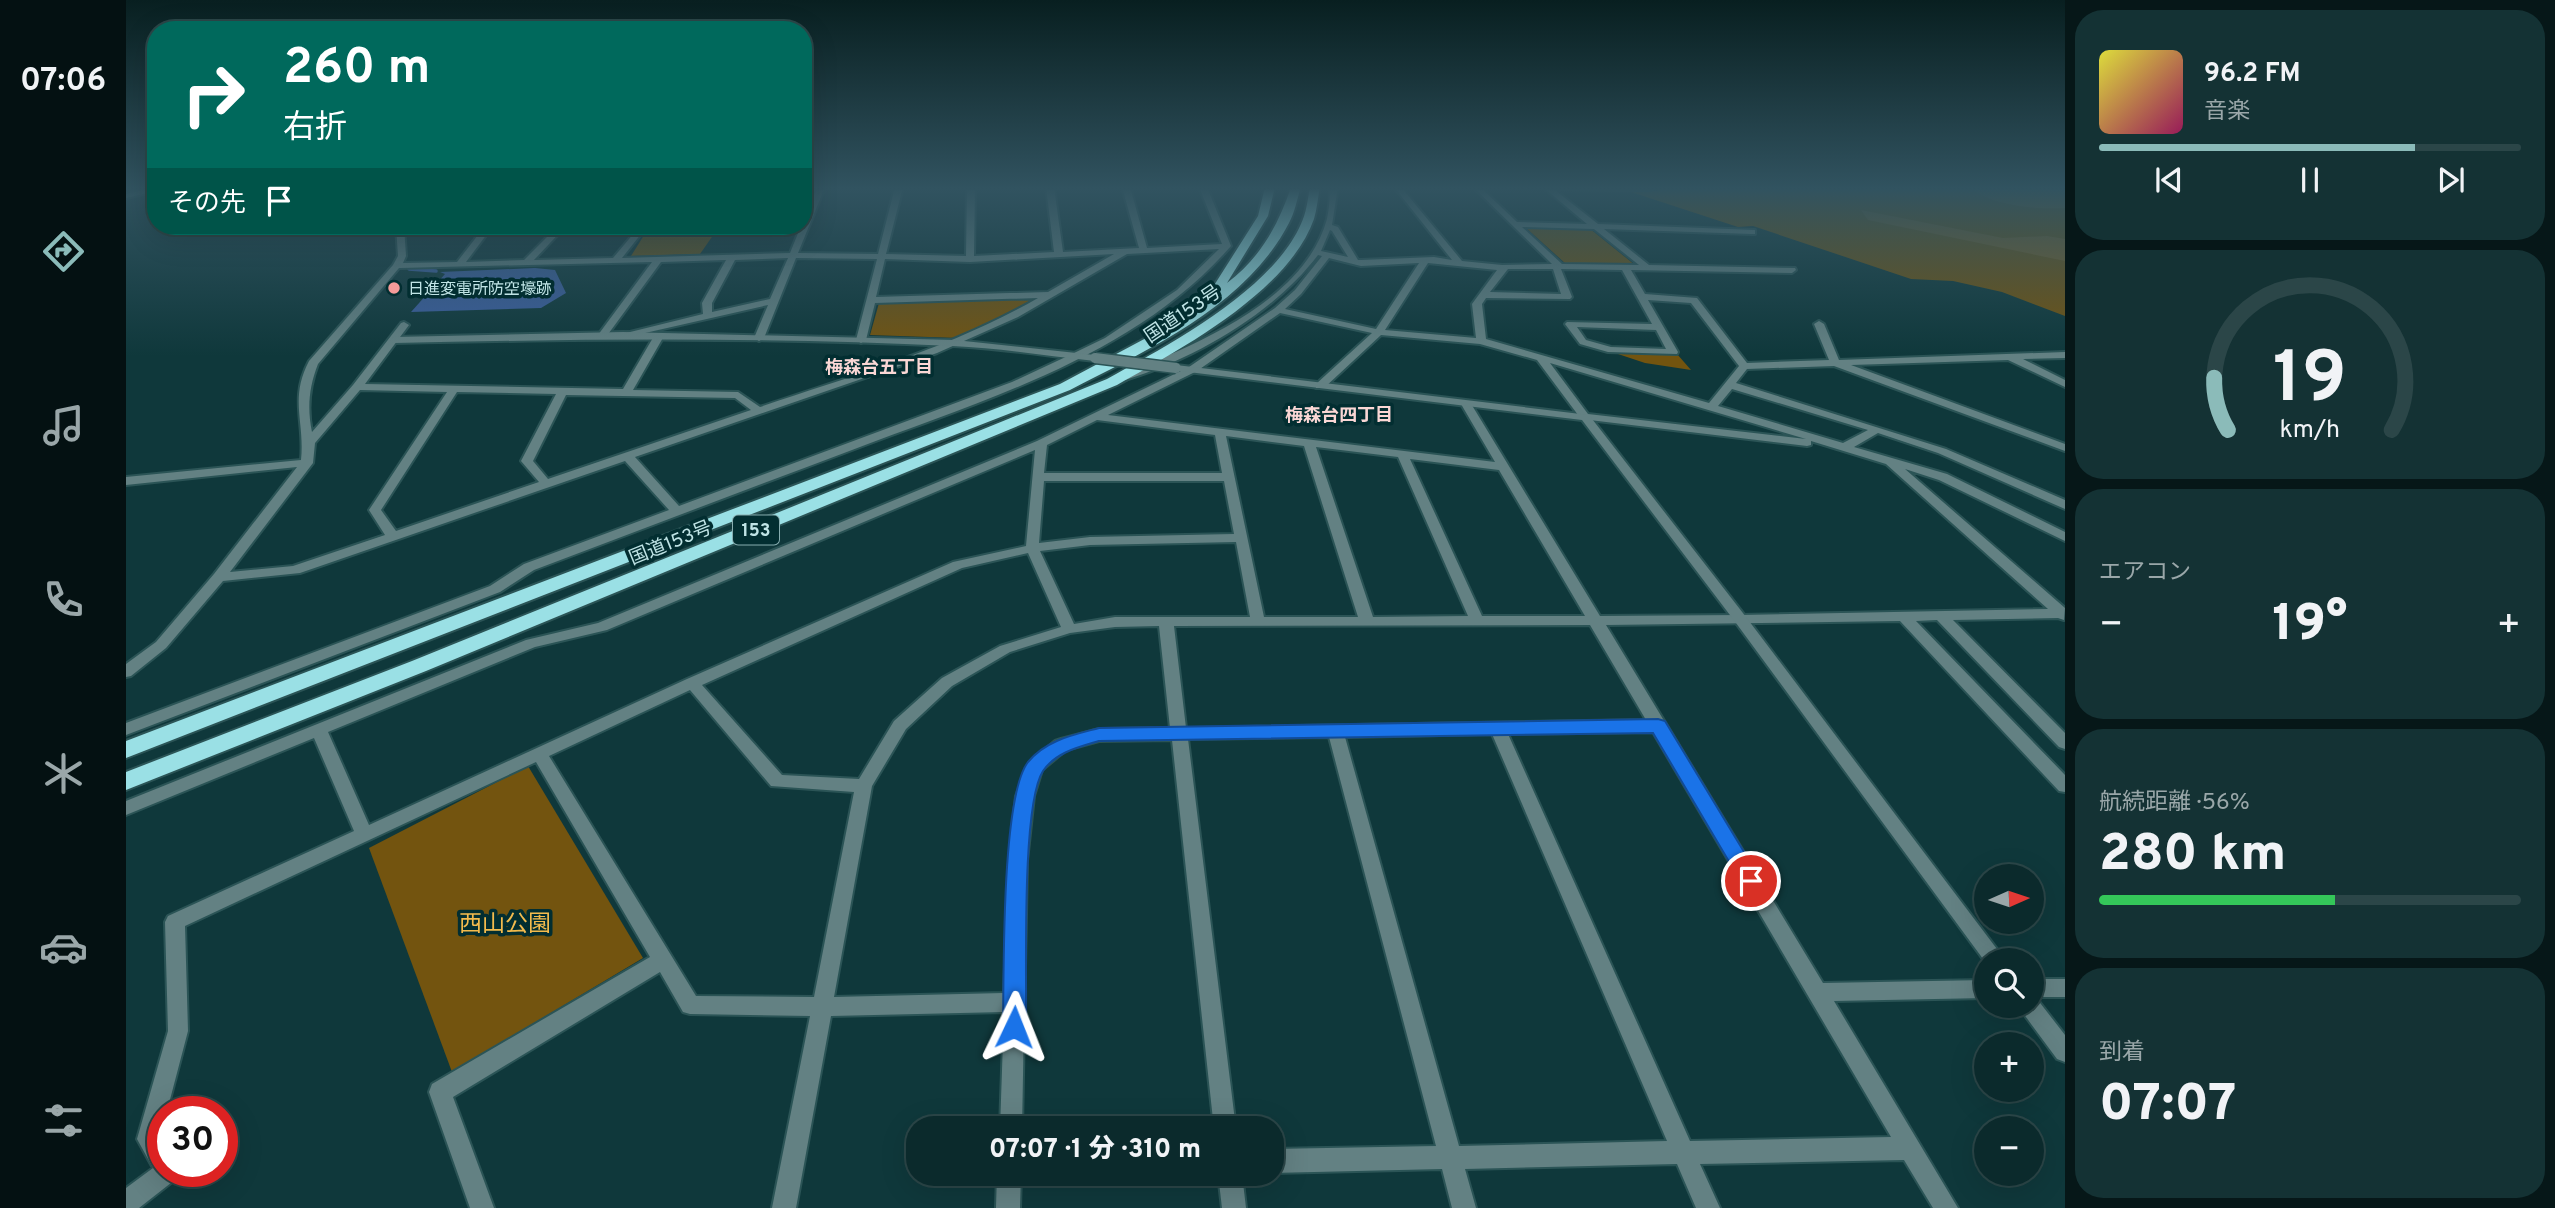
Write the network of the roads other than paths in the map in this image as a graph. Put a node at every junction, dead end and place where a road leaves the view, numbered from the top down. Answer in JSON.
{"nodes":[{"id":1,"x":401,"y":243,"type":"edge"},
{"id":2,"x":476,"y":243,"type":"edge"},
{"id":3,"x":545,"y":243,"type":"edge"},
{"id":4,"x":629,"y":243,"type":"edge"},
{"id":5,"x":800,"y":243,"type":"edge"},
{"id":6,"x":886,"y":243,"type":"edge"},
{"id":7,"x":970,"y":243,"type":"edge"},
{"id":8,"x":1057,"y":243,"type":"edge"},
{"id":9,"x":1142,"y":243,"type":"edge"},
{"id":10,"x":1246,"y":243,"type":"edge"},
{"id":11,"x":1273,"y":243,"type":"edge"},
{"id":12,"x":1296,"y":243,"type":"edge"},
{"id":13,"x":1320,"y":243,"type":"edge"},
{"id":14,"x":1344,"y":243,"type":"edge"},
{"id":15,"x":1443,"y":243,"type":"edge"},
{"id":16,"x":1535,"y":243,"type":"edge"},
{"id":17,"x":1615,"y":243,"type":"edge"},
{"id":18,"x":1227,"y":246,"type":"joint"},
{"id":19,"x":709,"y":248,"type":"dead end"},
{"id":20,"x":1144,"y":251,"type":"junction"},
{"id":21,"x":1316,"y":251,"type":"junction"},
{"id":22,"x":1124,"y":252,"type":"junction"},
{"id":23,"x":1328,"y":254,"type":"junction"},
{"id":24,"x":1059,"y":255,"type":"junction"},
{"id":25,"x":795,"y":256,"type":"junction"},
{"id":26,"x":704,"y":257,"type":"junction"},
{"id":27,"x":732,"y":257,"type":"junction"},
{"id":28,"x":617,"y":258,"type":"junction"},
{"id":29,"x":659,"y":258,"type":"junction"},
{"id":30,"x":882,"y":258,"type":"junction"},
{"id":31,"x":970,"y":259,"type":"junction"},
{"id":32,"x":1354,"y":260,"type":"junction"},
{"id":33,"x":528,"y":261,"type":"junction"},
{"id":34,"x":1425,"y":261,"type":"junction"},
{"id":35,"x":1459,"y":263,"type":"junction"},
{"id":36,"x":460,"y":264,"type":"junction"},
{"id":37,"x":397,"y":266,"type":"junction"},
{"id":38,"x":1558,"y":267,"type":"junction"},
{"id":39,"x":1646,"y":267,"type":"junction"},
{"id":40,"x":1503,"y":268,"type":"junction"},
{"id":41,"x":1625,"y":268,"type":"junction"},
{"id":42,"x":1792,"y":270,"type":"dead end"},
{"id":43,"x":1053,"y":295,"type":"junction"},
{"id":44,"x":1485,"y":295,"type":"junction"},
{"id":45,"x":1641,"y":297,"type":"junction"},
{"id":46,"x":870,"y":300,"type":"junction"},
{"id":47,"x":775,"y":301,"type":"junction"},
{"id":48,"x":1210,"y":303,"type":"junction"},
{"id":49,"x":1278,"y":310,"type":"junction"},
{"id":50,"x":708,"y":315,"type":"junction"},
{"id":51,"x":1819,"y":324,"type":"dead end"},
{"id":52,"x":404,"y":325,"type":"dead end"},
{"id":53,"x":1658,"y":327,"type":"junction"},
{"id":54,"x":1379,"y":332,"type":"junction"},
{"id":55,"x":603,"y":335,"type":"junction"},
{"id":56,"x":623,"y":335,"type":"junction"},
{"id":57,"x":659,"y":336,"type":"junction"},
{"id":58,"x":759,"y":338,"type":"junction"},
{"id":59,"x":394,"y":340,"type":"junction"},
{"id":60,"x":861,"y":340,"type":"junction"},
{"id":61,"x":1481,"y":341,"type":"junction"},
{"id":62,"x":955,"y":343,"type":"junction"},
{"id":63,"x":2065,"y":355,"type":"edge"},
{"id":64,"x":1076,"y":356,"type":"junction"},
{"id":65,"x":2009,"y":357,"type":"junction"},
{"id":66,"x":1541,"y":358,"type":"junction"},
{"id":67,"x":1835,"y":363,"type":"junction"},
{"id":68,"x":1744,"y":366,"type":"junction"},
{"id":69,"x":1193,"y":369,"type":"junction"},
{"id":70,"x":1112,"y":383,"type":"junction"},
{"id":71,"x":2065,"y":384,"type":"edge"},
{"id":72,"x":1730,"y":385,"type":"junction"},
{"id":73,"x":1320,"y":386,"type":"junction"},
{"id":74,"x":357,"y":387,"type":"junction"},
{"id":75,"x":454,"y":390,"type":"junction"},
{"id":76,"x":562,"y":392,"type":"junction"},
{"id":77,"x":626,"y":393,"type":"junction"},
{"id":78,"x":1466,"y":404,"type":"junction"},
{"id":79,"x":1713,"y":407,"type":"junction"},
{"id":80,"x":759,"y":411,"type":"junction"},
{"id":81,"x":1585,"y":416,"type":"junction"},
{"id":82,"x":1098,"y":417,"type":"junction"},
{"id":83,"x":1877,"y":429,"type":"junction"},
{"id":84,"x":1220,"y":432,"type":"junction"},
{"id":85,"x":309,"y":442,"type":"junction"},
{"id":86,"x":1041,"y":443,"type":"junction"},
{"id":87,"x":1309,"y":443,"type":"junction"},
{"id":88,"x":1845,"y":447,"type":"junction"},
{"id":89,"x":2065,"y":448,"type":"edge"},
{"id":90,"x":1402,"y":454,"type":"junction"},
{"id":91,"x":628,"y":457,"type":"junction"},
{"id":92,"x":1889,"y":461,"type":"junction"},
{"id":93,"x":307,"y":463,"type":"junction"},
{"id":94,"x":1504,"y":467,"type":"junction"},
{"id":95,"x":1038,"y":477,"type":"junction"},
{"id":96,"x":1229,"y":477,"type":"junction"},
{"id":97,"x":126,"y":481,"type":"edge"},
{"id":98,"x":547,"y":485,"type":"junction"},
{"id":99,"x":2065,"y":505,"type":"edge"},
{"id":100,"x":677,"y":512,"type":"junction"},
{"id":101,"x":393,"y":537,"type":"junction"},
{"id":102,"x":2065,"y":537,"type":"edge"},
{"id":103,"x":1241,"y":538,"type":"junction"},
{"id":104,"x":1032,"y":548,"type":"junction"},
{"id":105,"x":219,"y":577,"type":"junction"},
{"id":106,"x":2064,"y":614,"type":"edge"},
{"id":107,"x":1940,"y":615,"type":"junction"},
{"id":108,"x":1903,"y":616,"type":"junction"},
{"id":109,"x":419,"y":618,"type":"junction"},
{"id":110,"x":1595,"y":620,"type":"junction"},
{"id":111,"x":1741,"y":620,"type":"junction"},
{"id":112,"x":1367,"y":621,"type":"junction"},
{"id":113,"x":1477,"y":621,"type":"junction"},
{"id":114,"x":1166,"y":622,"type":"junction"},
{"id":115,"x":1258,"y":622,"type":"junction"},
{"id":116,"x":1069,"y":629,"type":"junction"},
{"id":117,"x":418,"y":639,"type":"junction"},
{"id":118,"x":419,"y":666,"type":"junction"},
{"id":119,"x":126,"y":672,"type":"edge"},
{"id":120,"x":449,"y":675,"type":"junction"},
{"id":121,"x":692,"y":683,"type":"junction"},
{"id":122,"x":1658,"y":726,"type":"junction"},
{"id":123,"x":318,"y":728,"type":"junction"},
{"id":124,"x":126,"y":729,"type":"edge"},
{"id":125,"x":1498,"y":729,"type":"junction"},
{"id":126,"x":1336,"y":732,"type":"junction"},
{"id":127,"x":1180,"y":734,"type":"junction"},
{"id":128,"x":2065,"y":743,"type":"edge"},
{"id":129,"x":126,"y":750,"type":"edge"},
{"id":130,"x":539,"y":754,"type":"junction"},
{"id":131,"x":126,"y":781,"type":"edge"},
{"id":132,"x":864,"y":786,"type":"junction"},
{"id":133,"x":2065,"y":786,"type":"edge"},
{"id":134,"x":126,"y":808,"type":"edge"},
{"id":135,"x":364,"y":834,"type":"junction"},
{"id":136,"x":1986,"y":948,"type":"edge"},
{"id":137,"x":663,"y":960,"type":"junction"},
{"id":138,"x":2044,"y":988,"type":"edge"},
{"id":139,"x":2065,"y":988,"type":"edge"},
{"id":140,"x":1974,"y":989,"type":"edge"},
{"id":141,"x":1817,"y":992,"type":"junction"},
{"id":142,"x":1015,"y":1002,"type":"junction"},
{"id":143,"x":821,"y":1007,"type":"junction"},
{"id":144,"x":2039,"y":1018,"type":"edge"},
{"id":145,"x":2065,"y":1052,"type":"edge"},
{"id":146,"x":160,"y":1096,"type":"edge"},
{"id":147,"x":1011,"y":1116,"type":"edge"},
{"id":148,"x":1224,"y":1116,"type":"edge"},
{"id":149,"x":1910,"y":1148,"type":"junction"},
{"id":150,"x":1684,"y":1154,"type":"junction"},
{"id":151,"x":1450,"y":1157,"type":"junction"},
{"id":152,"x":1284,"y":1161,"type":"edge"},
{"id":153,"x":1009,"y":1186,"type":"edge"},
{"id":154,"x":1231,"y":1186,"type":"edge"},
{"id":155,"x":147,"y":1187,"type":"edge"},
{"id":156,"x":126,"y":1203,"type":"edge"},
{"id":157,"x":482,"y":1208,"type":"edge"},
{"id":158,"x":784,"y":1208,"type":"edge"},
{"id":159,"x":1008,"y":1208,"type":"edge"},
{"id":160,"x":1234,"y":1208,"type":"edge"},
{"id":161,"x":1464,"y":1208,"type":"edge"},
{"id":162,"x":1708,"y":1208,"type":"edge"},
{"id":163,"x":1946,"y":1208,"type":"edge"}],
"edges":[{"from":1,"to":37,"type":"street"},
{"from":2,"to":36,"type":"street"},
{"from":3,"to":33,"type":"street"},
{"from":4,"to":28,"type":"street"},
{"from":5,"to":25,"type":"street"},
{"from":6,"to":30,"type":"street"},
{"from":7,"to":31,"type":"street"},
{"from":8,"to":24,"type":"street"},
{"from":9,"to":20,"type":"street"},
{"from":10,"to":48,"type":"highway"},
{"from":11,"to":48,"type":"highway","name":"国道153号","number":"153"},
{"from":12,"to":70,"type":"highway","name":"国道153号","number":"153"},
{"from":13,"to":21,"type":"street"},
{"from":14,"to":32,"type":"street"},
{"from":15,"to":35,"type":"street"},
{"from":16,"to":38,"type":"street"},
{"from":17,"to":39,"type":"street"},
{"from":18,"to":20,"type":"street"},
{"from":18,"to":64,"type":"street"},
{"from":19,"to":26,"type":"street"},
{"from":20,"to":22,"type":"street"},
{"from":21,"to":23,"type":"street"},
{"from":21,"to":70,"type":"street"},
{"from":22,"to":24,"type":"street"},
{"from":22,"to":43,"type":"street"},
{"from":23,"to":32,"type":"street"},
{"from":23,"to":49,"type":"street"},
{"from":24,"to":31,"type":"street"},
{"from":25,"to":27,"type":"street"},
{"from":25,"to":30,"type":"street"},
{"from":25,"to":47,"type":"street"},
{"from":26,"to":27,"type":"street"},
{"from":26,"to":29,"type":"street"},
{"from":27,"to":50,"type":"street"},
{"from":28,"to":29,"type":"street"},
{"from":28,"to":33,"type":"street"},
{"from":29,"to":55,"type":"street"},
{"from":30,"to":31,"type":"street"},
{"from":30,"to":46,"type":"street"},
{"from":32,"to":34,"type":"street"},
{"from":33,"to":36,"type":"street"},
{"from":34,"to":35,"type":"street"},
{"from":34,"to":54,"type":"street"},
{"from":35,"to":40,"type":"street"},
{"from":36,"to":37,"type":"street"},
{"from":37,"to":85,"type":"street"},
{"from":38,"to":40,"type":"street"},
{"from":38,"to":41,"type":"street"},
{"from":38,"to":44,"type":"street"},
{"from":39,"to":41,"type":"street"},
{"from":39,"to":42,"type":"street"},
{"from":40,"to":44,"type":"street"},
{"from":41,"to":45,"type":"street"},
{"from":43,"to":46,"type":"street"},
{"from":43,"to":62,"type":"street"},
{"from":44,"to":61,"type":"street"},
{"from":45,"to":53,"type":"street"},
{"from":45,"to":68,"type":"street"},
{"from":46,"to":60,"type":"street"},
{"from":47,"to":50,"type":"street"},
{"from":47,"to":58,"type":"street"},
{"from":48,"to":117,"type":"highway","name":"国道153号","number":"153"},
{"from":49,"to":54,"type":"street"},
{"from":49,"to":69,"type":"street"},
{"from":50,"to":56,"type":"street"},
{"from":51,"to":67,"type":"street"},
{"from":52,"to":59,"type":"street"},
{"from":53,"to":53,"type":"street"},
{"from":54,"to":61,"type":"street"},
{"from":54,"to":73,"type":"street"},
{"from":55,"to":56,"type":"street"},
{"from":55,"to":59,"type":"street"},
{"from":56,"to":57,"type":"street"},
{"from":57,"to":58,"type":"street"},
{"from":57,"to":77,"type":"street"},
{"from":58,"to":60,"type":"street"},
{"from":59,"to":74,"type":"street"},
{"from":60,"to":62,"type":"street"},
{"from":61,"to":66,"type":"street"},
{"from":62,"to":64,"type":"street"},
{"from":62,"to":80,"type":"street"},
{"from":63,"to":65,"type":"street"},
{"from":64,"to":69,"type":"street","bridge":true},
{"from":64,"to":100,"type":"street"},
{"from":65,"to":67,"type":"street"},
{"from":65,"to":71,"type":"street"},
{"from":66,"to":79,"type":"street"},
{"from":66,"to":81,"type":"street"},
{"from":67,"to":68,"type":"street"},
{"from":67,"to":89,"type":"street"},
{"from":68,"to":72,"type":"street"},
{"from":69,"to":73,"type":"street"},
{"from":69,"to":82,"type":"street"},
{"from":70,"to":118,"type":"highway","name":"国道153号","number":"153"},
{"from":72,"to":79,"type":"street"},
{"from":72,"to":83,"type":"street"},
{"from":73,"to":78,"type":"street"},
{"from":74,"to":75,"type":"street"},
{"from":74,"to":85,"type":"street"},
{"from":75,"to":76,"type":"street"},
{"from":75,"to":101,"type":"street"},
{"from":76,"to":77,"type":"street"},
{"from":76,"to":98,"type":"street"},
{"from":77,"to":80,"type":"street"},
{"from":78,"to":81,"type":"street"},
{"from":78,"to":94,"type":"street"},
{"from":79,"to":88,"type":"street"},
{"from":80,"to":91,"type":"street"},
{"from":81,"to":88,"type":"street"},
{"from":81,"to":111,"type":"street"},
{"from":82,"to":84,"type":"street"},
{"from":82,"to":86,"type":"street"},
{"from":83,"to":88,"type":"street"},
{"from":83,"to":99,"type":"street"},
{"from":84,"to":87,"type":"street"},
{"from":84,"to":96,"type":"street"},
{"from":85,"to":93,"type":"street"},
{"from":86,"to":95,"type":"street"},
{"from":86,"to":120,"type":"street"},
{"from":87,"to":90,"type":"street"},
{"from":87,"to":112,"type":"street"},
{"from":88,"to":92,"type":"street"},
{"from":90,"to":94,"type":"street"},
{"from":90,"to":113,"type":"street"},
{"from":91,"to":98,"type":"street"},
{"from":91,"to":100,"type":"street"},
{"from":92,"to":102,"type":"street"},
{"from":92,"to":106,"type":"street"},
{"from":93,"to":97,"type":"street"},
{"from":93,"to":105,"type":"street"},
{"from":94,"to":110,"type":"street"},
{"from":95,"to":96,"type":"street"},
{"from":95,"to":104,"type":"street"},
{"from":96,"to":103,"type":"street"},
{"from":98,"to":101,"type":"street"},
{"from":100,"to":109,"type":"street"},
{"from":101,"to":105,"type":"street"},
{"from":103,"to":104,"type":"street"},
{"from":103,"to":115,"type":"street"},
{"from":104,"to":116,"type":"street"},
{"from":104,"to":121,"type":"street"},
{"from":105,"to":119,"type":"street"},
{"from":106,"to":107,"type":"street"},
{"from":107,"to":108,"type":"street"},
{"from":107,"to":128,"type":"street"},
{"from":108,"to":111,"type":"street"},
{"from":108,"to":133,"type":"street"},
{"from":109,"to":117,"type":"street"},
{"from":109,"to":124,"type":"street"},
{"from":110,"to":111,"type":"street"},
{"from":110,"to":113,"type":"street"},
{"from":110,"to":122,"type":"street"},
{"from":111,"to":136,"type":"street"},
{"from":112,"to":113,"type":"street"},
{"from":112,"to":115,"type":"street"},
{"from":114,"to":115,"type":"street"},
{"from":114,"to":116,"type":"street"},
{"from":114,"to":127,"type":"street"},
{"from":116,"to":132,"type":"street"},
{"from":117,"to":129,"type":"highway","name":"国道153号","number":"153"},
{"from":118,"to":120,"type":"street"},
{"from":118,"to":131,"type":"highway","name":"国道153号","number":"153"},
{"from":120,"to":123,"type":"street"},
{"from":121,"to":130,"type":"street"},
{"from":121,"to":132,"type":"street"},
{"from":122,"to":125,"type":"street"},
{"from":122,"to":141,"type":"street"},
{"from":123,"to":134,"type":"street"},
{"from":123,"to":135,"type":"street"},
{"from":125,"to":126,"type":"street"},
{"from":125,"to":150,"type":"street"},
{"from":126,"to":127,"type":"street"},
{"from":126,"to":151,"type":"street"},
{"from":127,"to":142,"type":"street"},
{"from":127,"to":148,"type":"street"},
{"from":130,"to":135,"type":"street"},
{"from":130,"to":137,"type":"street"},
{"from":132,"to":143,"type":"street"},
{"from":135,"to":146,"type":"street"},
{"from":137,"to":143,"type":"street"},
{"from":137,"to":157,"type":"street"},
{"from":138,"to":139,"type":"street"},
{"from":140,"to":141,"type":"street"},
{"from":141,"to":149,"type":"street"},
{"from":142,"to":143,"type":"street"},
{"from":142,"to":147,"type":"street"},
{"from":143,"to":158,"type":"street"},
{"from":144,"to":145,"type":"street"},
{"from":149,"to":150,"type":"street"},
{"from":149,"to":163,"type":"street"},
{"from":150,"to":151,"type":"street"},
{"from":150,"to":162,"type":"street"},
{"from":151,"to":152,"type":"street"},
{"from":151,"to":161,"type":"street"},
{"from":153,"to":159,"type":"street"},
{"from":154,"to":160,"type":"street"},
{"from":155,"to":156,"type":"street"}]}
